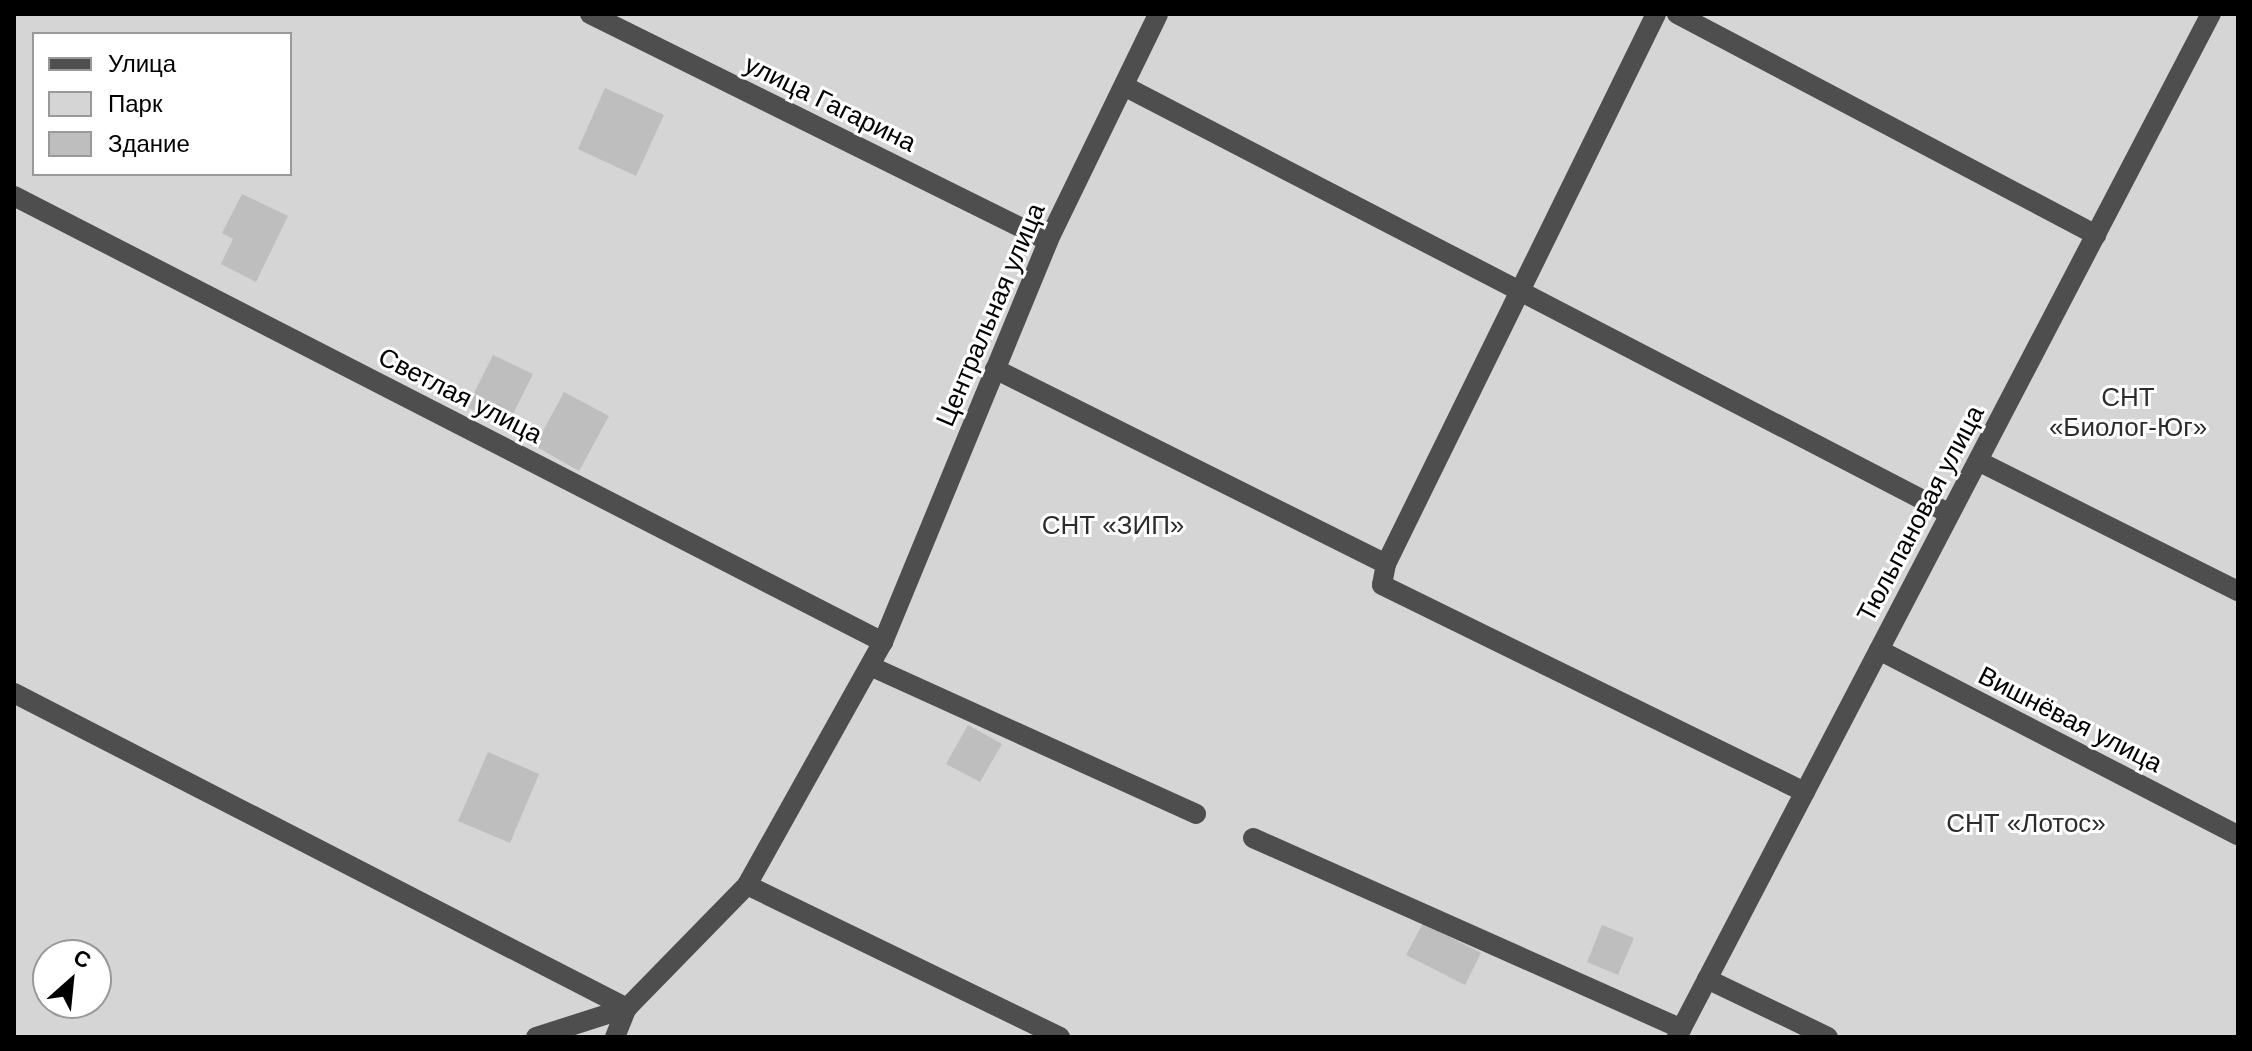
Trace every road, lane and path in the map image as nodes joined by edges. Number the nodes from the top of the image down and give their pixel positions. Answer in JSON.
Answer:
{"nodes":[{"id":1,"x":590,"y":14,"type":"edge"},
{"id":2,"x":1158,"y":14,"type":"edge"},
{"id":3,"x":1656,"y":14,"type":"edge"},
{"id":4,"x":1677,"y":14,"type":"edge"},
{"id":5,"x":2211,"y":14,"type":"edge"},
{"id":6,"x":1124,"y":86,"type":"junction"},
{"id":7,"x":14,"y":196,"type":"edge"},
{"id":8,"x":2096,"y":235,"type":"junction"},
{"id":9,"x":1048,"y":241,"type":"junction"},
{"id":10,"x":1520,"y":291,"type":"junction"},
{"id":11,"x":995,"y":369,"type":"junction"},
{"id":12,"x":1978,"y":461,"type":"junction"},
{"id":13,"x":1950,"y":514,"type":"junction"},
{"id":14,"x":1386,"y":564,"type":"junction"},
{"id":15,"x":2238,"y":591,"type":"edge"},
{"id":16,"x":883,"y":642,"type":"junction"},
{"id":17,"x":1879,"y":650,"type":"junction"},
{"id":18,"x":870,"y":666,"type":"junction"},
{"id":19,"x":14,"y":693,"type":"edge"},
{"id":20,"x":1805,"y":792,"type":"junction"},
{"id":21,"x":1196,"y":814,"type":"dead end"},
{"id":22,"x":2238,"y":835,"type":"edge"},
{"id":23,"x":1253,"y":838,"type":"dead end"},
{"id":24,"x":747,"y":885,"type":"junction"},
{"id":25,"x":1707,"y":979,"type":"junction"},
{"id":26,"x":627,"y":1008,"type":"junction"},
{"id":27,"x":1679,"y":1033,"type":"edge"},
{"id":28,"x":536,"y":1037,"type":"edge"},
{"id":29,"x":615,"y":1037,"type":"edge"},
{"id":30,"x":1060,"y":1037,"type":"edge"},
{"id":31,"x":1828,"y":1037,"type":"edge"}],
"edges":[{"from":1,"to":9,"type":"street","name":"улица Гагарина"},
{"from":2,"to":6,"type":"street","name":"Центральная улица"},
{"from":3,"to":10,"type":"street"},
{"from":4,"to":8,"type":"street"},
{"from":5,"to":8,"type":"street","name":"Тюльпановая улица"},
{"from":6,"to":9,"type":"street","name":"Центральная улица"},
{"from":6,"to":10,"type":"street"},
{"from":7,"to":16,"type":"street","name":"Светлая улица"},
{"from":8,"to":12,"type":"street","name":"Тюльпановая улица"},
{"from":9,"to":11,"type":"street","name":"Центральная улица"},
{"from":10,"to":13,"type":"street"},
{"from":10,"to":14,"type":"street"},
{"from":11,"to":14,"type":"street"},
{"from":11,"to":16,"type":"street","name":"Центральная улица"},
{"from":12,"to":13,"type":"street","name":"Тюльпановая улица"},
{"from":12,"to":15,"type":"street"},
{"from":13,"to":17,"type":"street","name":"Тюльпановая улица"},
{"from":14,"to":20,"type":"street"},
{"from":16,"to":18,"type":"street","name":"Центральная улица"},
{"from":17,"to":20,"type":"street","name":"Тюльпановая улица"},
{"from":17,"to":22,"type":"street","name":"Вишнёвая улица"},
{"from":18,"to":21,"type":"street"},
{"from":18,"to":24,"type":"street","name":"Центральная улица"},
{"from":19,"to":26,"type":"street"},
{"from":20,"to":25,"type":"street","name":"Тюльпановая улица"},
{"from":23,"to":27,"type":"street"},
{"from":24,"to":26,"type":"street","name":"Центральная улица"},
{"from":24,"to":30,"type":"street"},
{"from":25,"to":27,"type":"street","name":"Тюльпановая улица"},
{"from":25,"to":31,"type":"street"},
{"from":26,"to":28,"type":"street"},
{"from":26,"to":29,"type":"street"}]}
